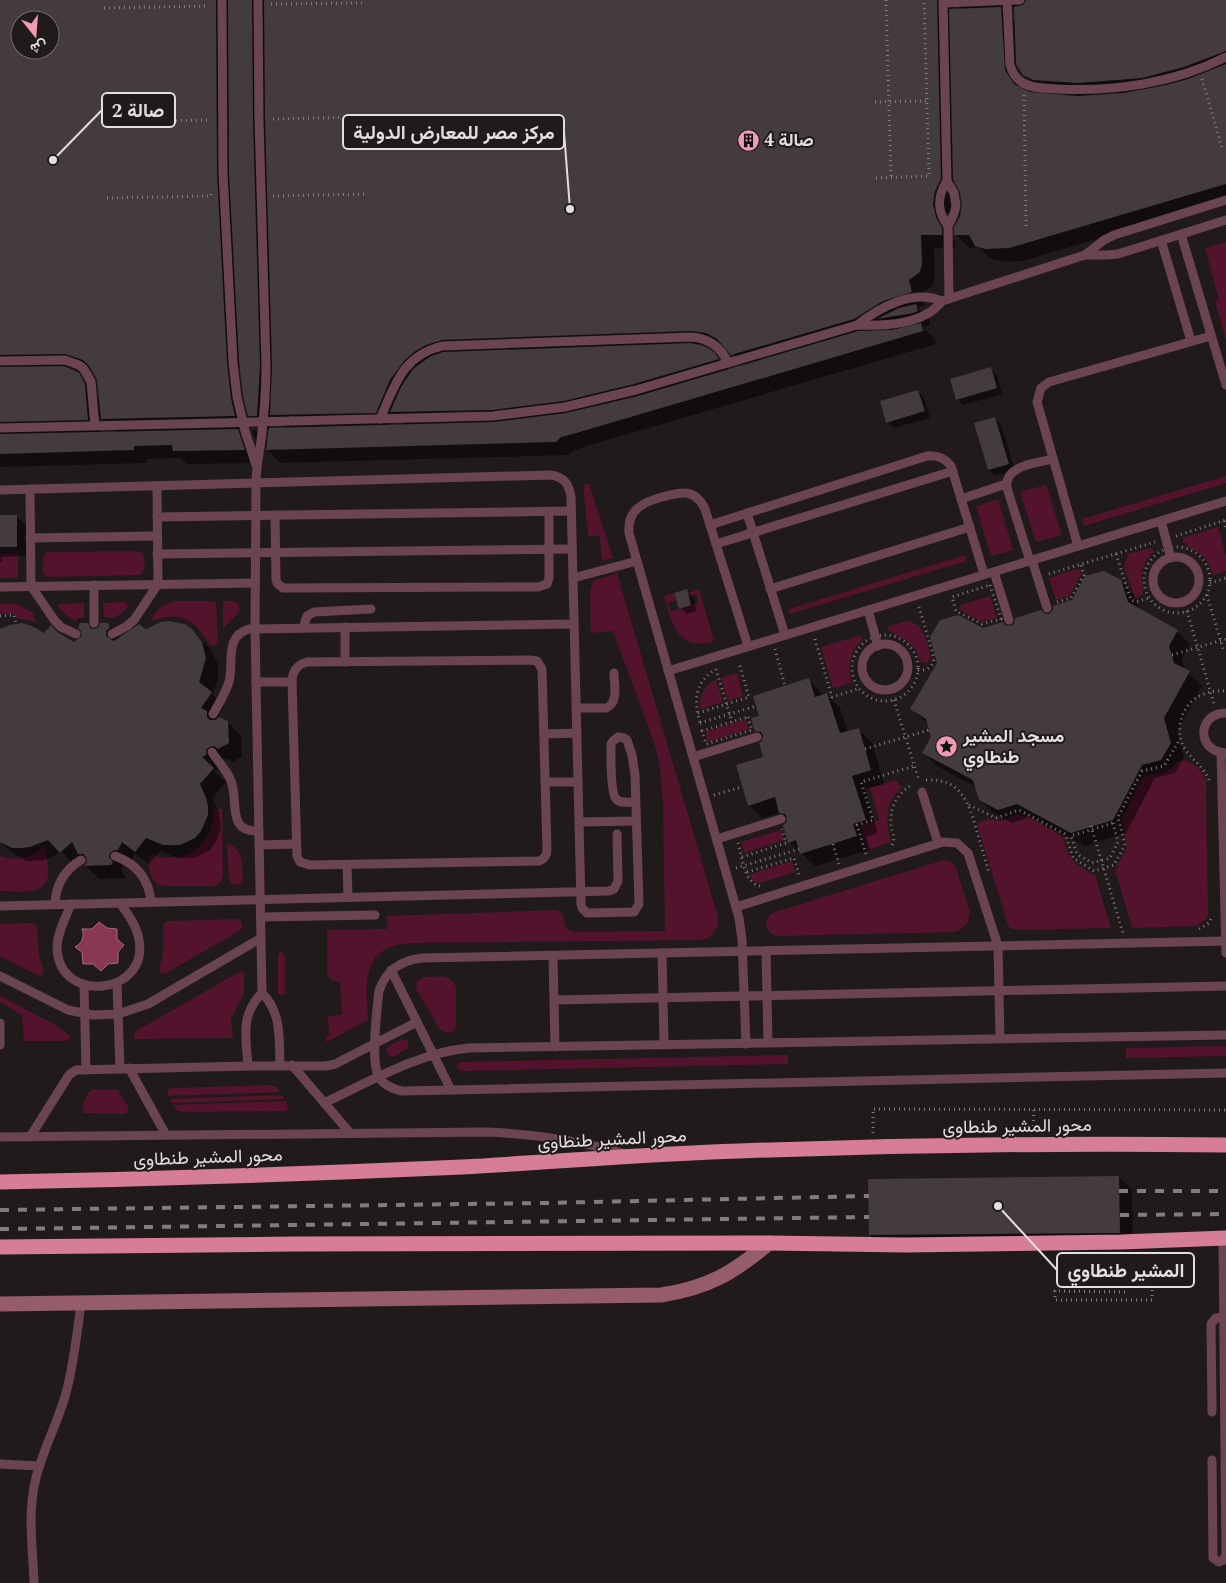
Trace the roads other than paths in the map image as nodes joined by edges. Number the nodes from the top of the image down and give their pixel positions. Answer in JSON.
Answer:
{"nodes":[{"id":1,"x":222,"y":0,"type":"edge"},
{"id":2,"x":258,"y":0,"type":"edge"},
{"id":3,"x":1020,"y":0,"type":"edge"},
{"id":4,"x":1007,"y":1,"type":"edge"},
{"id":5,"x":943,"y":2,"type":"edge"},
{"id":6,"x":1226,"y":57,"type":"edge"},
{"id":7,"x":947,"y":181,"type":"junction"},
{"id":8,"x":1226,"y":200,"type":"edge"},
{"id":9,"x":956,"y":206,"type":"junction"},
{"id":10,"x":939,"y":207,"type":"junction"},
{"id":11,"x":1226,"y":220,"type":"edge"},
{"id":12,"x":948,"y":226,"type":"junction"},
{"id":13,"x":1181,"y":234,"type":"junction"},
{"id":14,"x":1161,"y":240,"type":"junction"},
{"id":15,"x":1085,"y":255,"type":"junction"},
{"id":16,"x":946,"y":300,"type":"junction"},
{"id":17,"x":857,"y":325,"type":"junction"},
{"id":18,"x":1212,"y":336,"type":"junction"},
{"id":19,"x":1191,"y":342,"type":"junction"},
{"id":20,"x":0,"y":361,"type":"edge"},
{"id":21,"x":728,"y":363,"type":"junction"},
{"id":22,"x":1226,"y":385,"type":"edge"},
{"id":23,"x":380,"y":419,"type":"junction"},
{"id":24,"x":95,"y":426,"type":"junction"},
{"id":25,"x":0,"y":428,"type":"edge"},
{"id":26,"x":1053,"y":459,"type":"junction"},
{"id":27,"x":256,"y":465,"type":"junction"},
{"id":28,"x":953,"y":471,"type":"junction"},
{"id":29,"x":256,"y":483,"type":"junction"},
{"id":30,"x":1006,"y":484,"type":"junction"},
{"id":31,"x":157,"y":486,"type":"junction"},
{"id":32,"x":30,"y":489,"type":"junction"},
{"id":33,"x":0,"y":490,"type":"edge"},
{"id":34,"x":961,"y":498,"type":"junction"},
{"id":35,"x":1226,"y":501,"type":"edge"},
{"id":36,"x":571,"y":511,"type":"junction"},
{"id":37,"x":548,"y":512,"type":"junction"},
{"id":38,"x":747,"y":513,"type":"junction"},
{"id":39,"x":276,"y":515,"type":"junction"},
{"id":40,"x":256,"y":516,"type":"junction"},
{"id":41,"x":157,"y":517,"type":"junction"},
{"id":42,"x":1161,"y":521,"type":"junction"},
{"id":43,"x":710,"y":525,"type":"junction"},
{"id":44,"x":970,"y":527,"type":"junction"},
{"id":45,"x":753,"y":533,"type":"junction"},
{"id":46,"x":157,"y":536,"type":"junction"},
{"id":47,"x":30,"y":538,"type":"junction"},
{"id":48,"x":716,"y":544,"type":"junction"},
{"id":49,"x":1078,"y":546,"type":"junction"},
{"id":50,"x":549,"y":549,"type":"junction"},
{"id":51,"x":572,"y":549,"type":"junction"},
{"id":52,"x":256,"y":553,"type":"junction"},
{"id":53,"x":276,"y":553,"type":"junction"},
{"id":54,"x":157,"y":554,"type":"junction"},
{"id":55,"x":1171,"y":558,"type":"junction"},
{"id":56,"x":1031,"y":560,"type":"junction"},
{"id":57,"x":637,"y":561,"type":"junction"},
{"id":58,"x":994,"y":572,"type":"junction"},
{"id":59,"x":984,"y":574,"type":"junction"},
{"id":60,"x":573,"y":578,"type":"junction"},
{"id":61,"x":255,"y":583,"type":"junction"},
{"id":62,"x":158,"y":584,"type":"junction"},
{"id":63,"x":94,"y":585,"type":"junction"},
{"id":64,"x":31,"y":586,"type":"junction"},
{"id":65,"x":0,"y":587,"type":"edge"},
{"id":66,"x":770,"y":589,"type":"junction"},
{"id":67,"x":1050,"y":606,"type":"road end"},
{"id":68,"x":372,"y":609,"type":"dead end"},
{"id":69,"x":868,"y":610,"type":"junction"},
{"id":70,"x":1009,"y":620,"type":"dead end"},
{"id":71,"x":94,"y":623,"type":"dead end"},
{"id":72,"x":574,"y":624,"type":"junction"},
{"id":73,"x":345,"y":627,"type":"junction"},
{"id":74,"x":303,"y":628,"type":"junction"},
{"id":75,"x":255,"y":629,"type":"junction"},
{"id":76,"x":76,"y":634,"type":"dead end"},
{"id":77,"x":112,"y":634,"type":"dead end"},
{"id":78,"x":785,"y":635,"type":"junction"},
{"id":79,"x":748,"y":646,"type":"junction"},
{"id":80,"x":878,"y":646,"type":"junction"},
{"id":81,"x":345,"y":662,"type":"junction"},
{"id":82,"x":668,"y":671,"type":"junction"},
{"id":83,"x":614,"y":673,"type":"dead end"},
{"id":84,"x":256,"y":682,"type":"junction"},
{"id":85,"x":292,"y":682,"type":"junction"},
{"id":86,"x":576,"y":708,"type":"junction"},
{"id":87,"x":1221,"y":713,"type":"edge"},
{"id":88,"x":213,"y":714,"type":"dead end"},
{"id":89,"x":577,"y":733,"type":"junction"},
{"id":90,"x":544,"y":734,"type":"junction"},
{"id":91,"x":757,"y":737,"type":"dead end"},
{"id":92,"x":212,"y":752,"type":"dead end"},
{"id":93,"x":1223,"y":753,"type":"edge"},
{"id":94,"x":693,"y":757,"type":"junction"},
{"id":95,"x":545,"y":782,"type":"junction"},
{"id":96,"x":578,"y":782,"type":"junction"},
{"id":97,"x":922,"y":792,"type":"road end"},
{"id":98,"x":635,"y":802,"type":"junction"},
{"id":99,"x":781,"y":819,"type":"dead end"},
{"id":100,"x":636,"y":821,"type":"junction"},
{"id":101,"x":580,"y":822,"type":"junction"},
{"id":102,"x":259,"y":831,"type":"junction"},
{"id":103,"x":617,"y":834,"type":"dead end"},
{"id":104,"x":717,"y":839,"type":"junction"},
{"id":105,"x":938,"y":843,"type":"junction"},
{"id":106,"x":296,"y":844,"type":"junction"},
{"id":107,"x":259,"y":845,"type":"junction"},
{"id":108,"x":115,"y":856,"type":"dead end"},
{"id":109,"x":81,"y":860,"type":"dead end"},
{"id":110,"x":347,"y":865,"type":"junction"},
{"id":111,"x":581,"y":892,"type":"junction"},
{"id":112,"x":348,"y":897,"type":"junction"},
{"id":113,"x":260,"y":900,"type":"junction"},
{"id":114,"x":151,"y":902,"type":"junction"},
{"id":115,"x":120,"y":903,"type":"junction"},
{"id":116,"x":55,"y":904,"type":"junction"},
{"id":117,"x":71,"y":904,"type":"junction"},
{"id":118,"x":0,"y":906,"type":"edge"},
{"id":119,"x":736,"y":908,"type":"junction"},
{"id":120,"x":375,"y":914,"type":"dead end"},
{"id":121,"x":261,"y":917,"type":"junction"},
{"id":122,"x":261,"y":938,"type":"junction"},
{"id":123,"x":1226,"y":941,"type":"edge"},
{"id":124,"x":998,"y":946,"type":"junction"},
{"id":125,"x":742,"y":951,"type":"junction"},
{"id":126,"x":766,"y":951,"type":"junction"},
{"id":127,"x":662,"y":953,"type":"junction"},
{"id":128,"x":1226,"y":953,"type":"edge"},
{"id":129,"x":553,"y":956,"type":"junction"},
{"id":130,"x":391,"y":970,"type":"junction"},
{"id":131,"x":0,"y":976,"type":"edge"},
{"id":132,"x":117,"y":983,"type":"junction"},
{"id":133,"x":84,"y":984,"type":"junction"},
{"id":134,"x":1226,"y":986,"type":"edge"},
{"id":135,"x":999,"y":991,"type":"junction"},
{"id":136,"x":262,"y":993,"type":"junction"},
{"id":137,"x":744,"y":996,"type":"junction"},
{"id":138,"x":767,"y":996,"type":"junction"},
{"id":139,"x":663,"y":998,"type":"junction"},
{"id":140,"x":554,"y":1000,"type":"junction"},
{"id":141,"x":85,"y":1014,"type":"junction"},
{"id":142,"x":118,"y":1014,"type":"junction"},
{"id":143,"x":417,"y":1022,"type":"junction"},
{"id":144,"x":0,"y":1023,"type":"edge"},
{"id":145,"x":1226,"y":1035,"type":"edge"},
{"id":146,"x":1000,"y":1039,"type":"junction"},
{"id":147,"x":375,"y":1043,"type":"junction"},
{"id":148,"x":768,"y":1043,"type":"junction"},
{"id":149,"x":0,"y":1044,"type":"edge"},
{"id":150,"x":746,"y":1044,"type":"junction"},
{"id":151,"x":664,"y":1045,"type":"junction"},
{"id":152,"x":555,"y":1047,"type":"junction"},
{"id":153,"x":433,"y":1054,"type":"junction"},
{"id":154,"x":280,"y":1065,"type":"junction"},
{"id":155,"x":292,"y":1065,"type":"junction"},
{"id":156,"x":248,"y":1066,"type":"junction"},
{"id":157,"x":125,"y":1068,"type":"junction"},
{"id":158,"x":86,"y":1070,"type":"junction"},
{"id":159,"x":1226,"y":1073,"type":"edge"},
{"id":160,"x":379,"y":1077,"type":"junction"},
{"id":161,"x":451,"y":1090,"type":"junction"},
{"id":162,"x":324,"y":1103,"type":"junction"},
{"id":163,"x":350,"y":1133,"type":"junction"},
{"id":164,"x":166,"y":1135,"type":"junction"},
{"id":165,"x":0,"y":1137,"type":"edge"},
{"id":166,"x":30,"y":1137,"type":"junction"},
{"id":167,"x":1226,"y":1145,"type":"edge"},
{"id":168,"x":632,"y":1156,"type":"junction"},
{"id":169,"x":0,"y":1182,"type":"edge"},
{"id":170,"x":1224,"y":1238,"type":"edge"},
{"id":171,"x":769,"y":1243,"type":"junction"},
{"id":172,"x":0,"y":1247,"type":"edge"},
{"id":173,"x":80,"y":1303,"type":"junction"},
{"id":174,"x":0,"y":1304,"type":"edge"},
{"id":175,"x":1224,"y":1317,"type":"junction"},
{"id":176,"x":1212,"y":1412,"type":"dead end"},
{"id":177,"x":1212,"y":1460,"type":"dead end"},
{"id":178,"x":0,"y":1464,"type":"edge"},
{"id":179,"x":39,"y":1466,"type":"junction"},
{"id":180,"x":34,"y":1583,"type":"edge"}],
"edges":[{"from":1,"to":27,"type":"lane"},
{"from":2,"to":27,"type":"lane"},
{"from":3,"to":4,"type":"lane"},
{"from":4,"to":5,"type":"lane"},
{"from":4,"to":6,"type":"lane"},
{"from":5,"to":7,"type":"lane"},
{"from":7,"to":9,"type":"lane"},
{"from":7,"to":10,"type":"lane"},
{"from":8,"to":15,"type":"lane"},
{"from":9,"to":10,"type":"lane"},
{"from":9,"to":12,"type":"lane"},
{"from":10,"to":12,"type":"lane"},
{"from":11,"to":13,"type":"lane"},
{"from":12,"to":16,"type":"lane"},
{"from":13,"to":14,"type":"lane"},
{"from":13,"to":18,"type":"lane"},
{"from":14,"to":15,"type":"lane"},
{"from":14,"to":19,"type":"lane"},
{"from":15,"to":16,"type":"lane"},
{"from":16,"to":17,"type":"lane"},
{"from":16,"to":17,"type":"lane"},
{"from":17,"to":21,"type":"lane"},
{"from":18,"to":19,"type":"lane"},
{"from":18,"to":22,"type":"lane"},
{"from":19,"to":26,"type":"lane"},
{"from":20,"to":24,"type":"lane"},
{"from":21,"to":23,"type":"lane"},
{"from":21,"to":23,"type":"lane"},
{"from":23,"to":24,"type":"lane","bridge":true},
{"from":24,"to":25,"type":"lane"},
{"from":26,"to":30,"type":"lane"},
{"from":26,"to":49,"type":"lane"},
{"from":27,"to":29,"type":"lane"},
{"from":28,"to":34,"type":"lane"},
{"from":28,"to":38,"type":"lane"},
{"from":28,"to":45,"type":"lane"},
{"from":29,"to":31,"type":"lane"},
{"from":29,"to":36,"type":"lane"},
{"from":29,"to":40,"type":"lane"},
{"from":30,"to":34,"type":"lane"},
{"from":30,"to":56,"type":"lane"},
{"from":31,"to":32,"type":"lane"},
{"from":31,"to":41,"type":"lane"},
{"from":32,"to":33,"type":"lane"},
{"from":32,"to":47,"type":"lane"},
{"from":34,"to":44,"type":"lane"},
{"from":35,"to":42,"type":"lane"},
{"from":36,"to":37,"type":"lane"},
{"from":36,"to":51,"type":"lane"},
{"from":37,"to":39,"type":"lane"},
{"from":37,"to":50,"type":"lane"},
{"from":38,"to":43,"type":"lane"},
{"from":38,"to":45,"type":"lane"},
{"from":39,"to":40,"type":"lane"},
{"from":39,"to":53,"type":"lane"},
{"from":40,"to":41,"type":"lane"},
{"from":40,"to":52,"type":"lane"},
{"from":41,"to":46,"type":"lane"},
{"from":42,"to":49,"type":"lane"},
{"from":42,"to":55,"type":"lane"},
{"from":43,"to":48,"type":"lane"},
{"from":43,"to":57,"type":"lane"},
{"from":44,"to":59,"type":"lane"},
{"from":44,"to":66,"type":"lane"},
{"from":45,"to":48,"type":"lane"},
{"from":45,"to":66,"type":"lane"},
{"from":46,"to":47,"type":"lane"},
{"from":46,"to":54,"type":"lane"},
{"from":47,"to":64,"type":"lane"},
{"from":48,"to":79,"type":"lane"},
{"from":49,"to":56,"type":"lane"},
{"from":50,"to":51,"type":"lane"},
{"from":50,"to":53,"type":"lane"},
{"from":50,"to":53,"type":"lane"},
{"from":51,"to":60,"type":"lane"},
{"from":52,"to":53,"type":"lane"},
{"from":52,"to":54,"type":"lane"},
{"from":52,"to":61,"type":"lane"},
{"from":54,"to":62,"type":"lane"},
{"from":55,"to":55,"type":"lane"},
{"from":56,"to":58,"type":"lane"},
{"from":56,"to":67,"type":"lane"},
{"from":57,"to":60,"type":"lane"},
{"from":57,"to":82,"type":"lane"},
{"from":58,"to":59,"type":"lane"},
{"from":58,"to":70,"type":"lane"},
{"from":59,"to":69,"type":"lane"},
{"from":60,"to":72,"type":"lane"},
{"from":61,"to":62,"type":"lane"},
{"from":61,"to":75,"type":"lane"},
{"from":62,"to":63,"type":"lane"},
{"from":62,"to":77,"type":"lane"},
{"from":63,"to":64,"type":"lane"},
{"from":63,"to":71,"type":"lane"},
{"from":64,"to":65,"type":"lane"},
{"from":64,"to":76,"type":"lane"},
{"from":66,"to":78,"type":"lane"},
{"from":68,"to":74,"type":"lane"},
{"from":69,"to":78,"type":"lane"},
{"from":69,"to":80,"type":"lane"},
{"from":72,"to":73,"type":"lane"},
{"from":72,"to":86,"type":"lane"},
{"from":73,"to":74,"type":"lane"},
{"from":73,"to":81,"type":"lane"},
{"from":74,"to":75,"type":"lane"},
{"from":75,"to":84,"type":"lane"},
{"from":75,"to":88,"type":"lane"},
{"from":78,"to":79,"type":"lane"},
{"from":79,"to":82,"type":"lane"},
{"from":80,"to":80,"type":"lane"},
{"from":81,"to":85,"type":"lane"},
{"from":81,"to":90,"type":"lane"},
{"from":82,"to":94,"type":"lane"},
{"from":83,"to":86,"type":"lane"},
{"from":84,"to":85,"type":"lane"},
{"from":84,"to":102,"type":"lane"},
{"from":85,"to":106,"type":"lane"},
{"from":86,"to":89,"type":"lane"},
{"from":87,"to":93,"type":"lane"},
{"from":89,"to":90,"type":"lane"},
{"from":89,"to":96,"type":"lane"},
{"from":90,"to":95,"type":"lane"},
{"from":91,"to":94,"type":"lane"},
{"from":92,"to":102,"type":"lane"},
{"from":93,"to":123,"type":"lane"},
{"from":94,"to":104,"type":"lane"},
{"from":95,"to":96,"type":"lane"},
{"from":95,"to":110,"type":"lane"},
{"from":96,"to":101,"type":"lane"},
{"from":97,"to":105,"type":"lane"},
{"from":98,"to":98,"type":"lane"},
{"from":98,"to":100,"type":"lane"},
{"from":99,"to":104,"type":"lane"},
{"from":100,"to":101,"type":"lane"},
{"from":100,"to":111,"type":"lane"},
{"from":101,"to":111,"type":"lane"},
{"from":102,"to":107,"type":"lane"},
{"from":103,"to":111,"type":"lane"},
{"from":104,"to":119,"type":"lane"},
{"from":105,"to":119,"type":"lane"},
{"from":105,"to":124,"type":"lane"},
{"from":106,"to":107,"type":"lane"},
{"from":106,"to":110,"type":"lane"},
{"from":107,"to":113,"type":"lane"},
{"from":108,"to":114,"type":"lane"},
{"from":109,"to":116,"type":"lane"},
{"from":110,"to":112,"type":"lane"},
{"from":111,"to":112,"type":"lane"},
{"from":112,"to":113,"type":"lane"},
{"from":113,"to":114,"type":"lane"},
{"from":113,"to":121,"type":"lane"},
{"from":114,"to":115,"type":"lane"},
{"from":115,"to":117,"type":"lane"},
{"from":115,"to":132,"type":"lane"},
{"from":116,"to":117,"type":"lane"},
{"from":116,"to":118,"type":"lane"},
{"from":117,"to":133,"type":"lane"},
{"from":119,"to":125,"type":"lane"},
{"from":120,"to":121,"type":"lane"},
{"from":121,"to":122,"type":"lane"},
{"from":122,"to":136,"type":"lane"},
{"from":122,"to":142,"type":"lane"},
{"from":123,"to":124,"type":"lane"},
{"from":123,"to":128,"type":"lane"},
{"from":124,"to":126,"type":"lane"},
{"from":124,"to":135,"type":"lane"},
{"from":125,"to":126,"type":"lane"},
{"from":125,"to":127,"type":"lane"},
{"from":125,"to":137,"type":"lane"},
{"from":126,"to":138,"type":"lane"},
{"from":127,"to":129,"type":"lane"},
{"from":127,"to":139,"type":"lane"},
{"from":129,"to":130,"type":"lane"},
{"from":129,"to":140,"type":"lane"},
{"from":130,"to":143,"type":"lane"},
{"from":130,"to":147,"type":"lane"},
{"from":131,"to":141,"type":"lane"},
{"from":132,"to":133,"type":"lane"},
{"from":132,"to":142,"type":"lane"},
{"from":133,"to":141,"type":"lane"},
{"from":134,"to":135,"type":"lane"},
{"from":135,"to":138,"type":"lane"},
{"from":135,"to":146,"type":"lane"},
{"from":136,"to":154,"type":"lane"},
{"from":136,"to":156,"type":"lane"},
{"from":137,"to":138,"type":"lane"},
{"from":137,"to":139,"type":"lane"},
{"from":137,"to":150,"type":"lane"},
{"from":138,"to":148,"type":"lane"},
{"from":139,"to":140,"type":"lane"},
{"from":139,"to":151,"type":"lane"},
{"from":140,"to":152,"type":"lane"},
{"from":141,"to":142,"type":"lane"},
{"from":141,"to":158,"type":"lane"},
{"from":142,"to":157,"type":"lane"},
{"from":143,"to":147,"type":"lane"},
{"from":143,"to":153,"type":"lane"},
{"from":144,"to":149,"type":"lane"},
{"from":145,"to":146,"type":"lane"},
{"from":146,"to":148,"type":"lane"},
{"from":147,"to":155,"type":"lane"},
{"from":147,"to":160,"type":"lane"},
{"from":148,"to":150,"type":"lane"},
{"from":150,"to":151,"type":"lane"},
{"from":151,"to":152,"type":"lane"},
{"from":152,"to":153,"type":"lane"},
{"from":153,"to":160,"type":"lane"},
{"from":153,"to":161,"type":"lane"},
{"from":154,"to":155,"type":"lane"},
{"from":154,"to":156,"type":"lane"},
{"from":155,"to":162,"type":"lane"},
{"from":156,"to":157,"type":"lane"},
{"from":157,"to":158,"type":"lane"},
{"from":157,"to":164,"type":"lane"},
{"from":158,"to":166,"type":"lane"},
{"from":159,"to":161,"type":"lane"},
{"from":160,"to":161,"type":"lane"},
{"from":160,"to":162,"type":"lane"},
{"from":162,"to":163,"type":"lane"},
{"from":163,"to":164,"type":"lane"},
{"from":163,"to":168,"type":"lane"},
{"from":164,"to":166,"type":"lane"},
{"from":165,"to":166,"type":"lane"},
{"from":167,"to":168,"type":"highway","name":"محور المشير طنطاوى"},
{"from":168,"to":169,"type":"highway","name":"محور المشير طنطاوى"},
{"from":170,"to":171,"type":"highway"},
{"from":170,"to":175,"type":"lane"},
{"from":171,"to":172,"type":"highway"},
{"from":171,"to":173,"type":"street"},
{"from":173,"to":174,"type":"street"},
{"from":173,"to":179,"type":"lane"},
{"from":175,"to":176,"type":"lane"},
{"from":175,"to":177,"type":"lane"},
{"from":178,"to":179,"type":"lane"},
{"from":179,"to":180,"type":"lane"}]}
